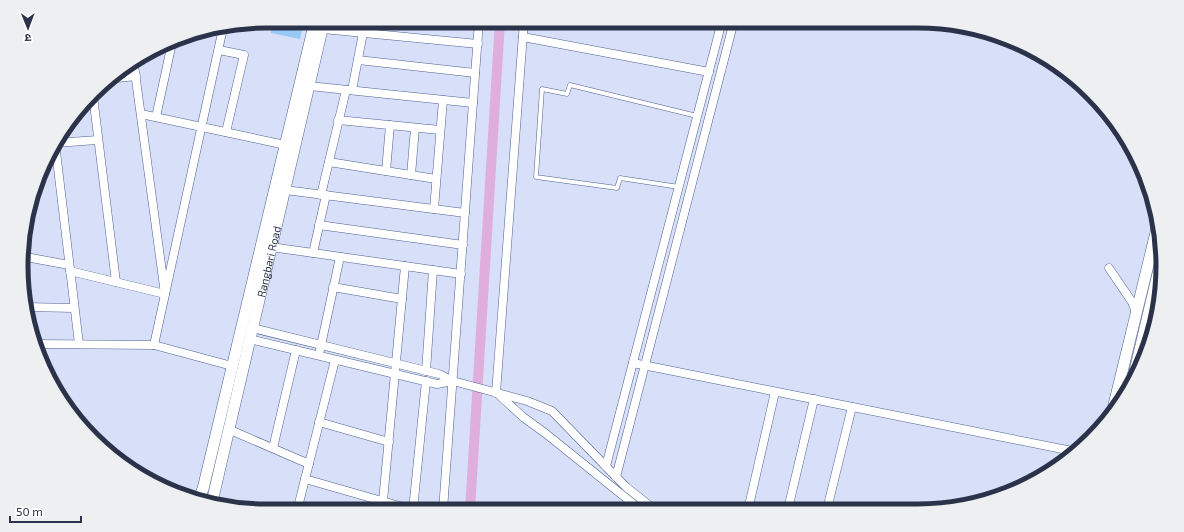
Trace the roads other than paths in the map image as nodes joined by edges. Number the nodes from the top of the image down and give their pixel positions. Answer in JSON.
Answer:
{"nodes":[{"id":1,"x":319,"y":28,"type":"edge"},
{"id":2,"x":319,"y":28,"type":"edge"},
{"id":3,"x":340,"y":28,"type":"edge"},
{"id":4,"x":479,"y":28,"type":"edge"},
{"id":5,"x":524,"y":28,"type":"edge"},
{"id":6,"x":720,"y":28,"type":"edge"},
{"id":7,"x":732,"y":28,"type":"edge"},
{"id":8,"x":223,"y":32,"type":"edge"},
{"id":9,"x":364,"y":33,"type":"junction"},
{"id":10,"x":523,"y":37,"type":"junction"},
{"id":11,"x":478,"y":44,"type":"junction"},
{"id":12,"x":171,"y":48,"type":"edge"},
{"id":13,"x":219,"y":50,"type":"junction"},
{"id":14,"x":358,"y":60,"type":"junction"},
{"id":15,"x":134,"y":68,"type":"edge"},
{"id":16,"x":709,"y":72,"type":"junction"},
{"id":17,"x":475,"y":73,"type":"junction"},
{"id":18,"x":136,"y":76,"type":"junction"},
{"id":19,"x":120,"y":78,"type":"edge"},
{"id":20,"x":309,"y":86,"type":"junction"},
{"id":21,"x":349,"y":90,"type":"junction"},
{"id":22,"x":443,"y":100,"type":"junction"},
{"id":23,"x":94,"y":102,"type":"edge"},
{"id":24,"x":473,"y":103,"type":"junction"},
{"id":25,"x":141,"y":114,"type":"junction"},
{"id":26,"x":698,"y":116,"type":"junction"},
{"id":27,"x":156,"y":117,"type":"junction"},
{"id":28,"x":338,"y":120,"type":"junction"},
{"id":29,"x":390,"y":125,"type":"junction"},
{"id":30,"x":202,"y":127,"type":"junction"},
{"id":31,"x":415,"y":128,"type":"junction"},
{"id":32,"x":440,"y":130,"type":"junction"},
{"id":33,"x":226,"y":132,"type":"junction"},
{"id":34,"x":98,"y":140,"type":"junction"},
{"id":35,"x":63,"y":142,"type":"edge"},
{"id":36,"x":290,"y":146,"type":"junction"},
{"id":37,"x":56,"y":154,"type":"edge"},
{"id":38,"x":329,"y":162,"type":"junction"},
{"id":39,"x":684,"y":169,"type":"junction"},
{"id":40,"x":386,"y":171,"type":"junction"},
{"id":41,"x":695,"y":172,"type":"junction"},
{"id":42,"x":411,"y":175,"type":"junction"},
{"id":43,"x":436,"y":179,"type":"junction"},
{"id":44,"x":679,"y":188,"type":"junction"},
{"id":45,"x":285,"y":190,"type":"junction"},
{"id":46,"x":324,"y":195,"type":"junction"},
{"id":47,"x":434,"y":209,"type":"junction"},
{"id":48,"x":465,"y":213,"type":"junction"},
{"id":49,"x":319,"y":225,"type":"junction"},
{"id":50,"x":1154,"y":239,"type":"edge"},
{"id":51,"x":463,"y":246,"type":"junction"},
{"id":52,"x":271,"y":247,"type":"junction"},
{"id":53,"x":313,"y":253,"type":"junction"},
{"id":54,"x":340,"y":257,"type":"junction"},
{"id":55,"x":29,"y":258,"type":"edge"},
{"id":56,"x":405,"y":266,"type":"junction"},
{"id":57,"x":70,"y":268,"type":"junction"},
{"id":58,"x":1109,"y":268,"type":"dead end"},
{"id":59,"x":433,"y":270,"type":"junction"},
{"id":60,"x":460,"y":274,"type":"junction"},
{"id":61,"x":116,"y":282,"type":"junction"},
{"id":62,"x":333,"y":288,"type":"junction"},
{"id":63,"x":1154,"y":292,"type":"edge"},
{"id":64,"x":165,"y":294,"type":"junction"},
{"id":65,"x":402,"y":299,"type":"junction"},
{"id":66,"x":32,"y":307,"type":"edge"},
{"id":67,"x":74,"y":308,"type":"junction"},
{"id":68,"x":1136,"y":313,"type":"junction"},
{"id":69,"x":250,"y":334,"type":"junction"},
{"id":70,"x":1145,"y":337,"type":"edge"},
{"id":71,"x":41,"y":344,"type":"edge"},
{"id":72,"x":79,"y":344,"type":"junction"},
{"id":73,"x":154,"y":345,"type":"junction"},
{"id":74,"x":321,"y":345,"type":"junction"},
{"id":75,"x":296,"y":350,"type":"junction"},
{"id":76,"x":318,"y":356,"type":"junction"},
{"id":77,"x":336,"y":360,"type":"junction"},
{"id":78,"x":633,"y":363,"type":"junction"},
{"id":79,"x":396,"y":364,"type":"junction"},
{"id":80,"x":232,"y":366,"type":"junction"},
{"id":81,"x":645,"y":366,"type":"junction"},
{"id":82,"x":426,"y":371,"type":"junction"},
{"id":83,"x":395,"y":374,"type":"junction"},
{"id":84,"x":426,"y":381,"type":"junction"},
{"id":85,"x":452,"y":381,"type":"junction"},
{"id":86,"x":492,"y":392,"type":"junction"},
{"id":87,"x":775,"y":392,"type":"junction"},
{"id":88,"x":814,"y":399,"type":"junction"},
{"id":89,"x":1115,"y":399,"type":"edge"},
{"id":90,"x":852,"y":407,"type":"junction"},
{"id":91,"x":320,"y":422,"type":"junction"},
{"id":92,"x":228,"y":429,"type":"junction"},
{"id":93,"x":389,"y":442,"type":"junction"},
{"id":94,"x":273,"y":448,"type":"junction"},
{"id":95,"x":1069,"y":450,"type":"edge"},
{"id":96,"x":309,"y":464,"type":"junction"},
{"id":97,"x":606,"y":466,"type":"junction"},
{"id":98,"x":616,"y":477,"type":"junction"},
{"id":99,"x":305,"y":479,"type":"junction"},
{"id":100,"x":200,"y":495,"type":"edge"},
{"id":101,"x":213,"y":498,"type":"edge"},
{"id":102,"x":383,"y":501,"type":"junction"},
{"id":103,"x":300,"y":504,"type":"edge"},
{"id":104,"x":394,"y":504,"type":"edge"},
{"id":105,"x":416,"y":504,"type":"edge"},
{"id":106,"x":442,"y":504,"type":"edge"},
{"id":107,"x":634,"y":504,"type":"edge"},
{"id":108,"x":647,"y":504,"type":"edge"},
{"id":109,"x":749,"y":504,"type":"edge"},
{"id":110,"x":789,"y":504,"type":"edge"},
{"id":111,"x":828,"y":504,"type":"edge"}],
"edges":[{"from":1,"to":20,"type":"street","name":"Rangbari Road"},
{"from":2,"to":36,"type":"street","name":"Rangbari Road"},
{"from":3,"to":9,"type":"street"},
{"from":4,"to":11,"type":"street"},
{"from":5,"to":10,"type":"street"},
{"from":6,"to":16,"type":"street"},
{"from":7,"to":41,"type":"street"},
{"from":8,"to":13,"type":"street"},
{"from":9,"to":11,"type":"street"},
{"from":9,"to":14,"type":"street"},
{"from":10,"to":16,"type":"street"},
{"from":10,"to":86,"type":"street"},
{"from":11,"to":17,"type":"street"},
{"from":12,"to":27,"type":"street"},
{"from":13,"to":30,"type":"street"},
{"from":13,"to":33,"type":"street"},
{"from":14,"to":17,"type":"street"},
{"from":14,"to":21,"type":"street"},
{"from":15,"to":18,"type":"street"},
{"from":16,"to":26,"type":"street"},
{"from":17,"to":24,"type":"street"},
{"from":18,"to":19,"type":"street"},
{"from":18,"to":25,"type":"street"},
{"from":20,"to":21,"type":"street"},
{"from":20,"to":36,"type":"street","name":"Rangbari Road"},
{"from":21,"to":22,"type":"street"},
{"from":21,"to":28,"type":"street"},
{"from":22,"to":24,"type":"street"},
{"from":22,"to":32,"type":"street"},
{"from":23,"to":34,"type":"street"},
{"from":24,"to":48,"type":"street"},
{"from":25,"to":27,"type":"street"},
{"from":25,"to":64,"type":"street"},
{"from":26,"to":39,"type":"street"},
{"from":26,"to":44,"type":"lane"},
{"from":27,"to":30,"type":"street"},
{"from":28,"to":29,"type":"street"},
{"from":28,"to":38,"type":"street"},
{"from":29,"to":31,"type":"street"},
{"from":29,"to":40,"type":"street"},
{"from":30,"to":33,"type":"street"},
{"from":30,"to":64,"type":"street"},
{"from":31,"to":32,"type":"street"},
{"from":31,"to":42,"type":"street"},
{"from":32,"to":43,"type":"street"},
{"from":33,"to":36,"type":"street"},
{"from":34,"to":35,"type":"street"},
{"from":34,"to":61,"type":"street"},
{"from":36,"to":45,"type":"street","name":"Rangbari Road"},
{"from":36,"to":80,"type":"street","name":"Rangbari Road"},
{"from":37,"to":57,"type":"street"},
{"from":38,"to":40,"type":"street"},
{"from":38,"to":46,"type":"street"},
{"from":39,"to":41,"type":"street"},
{"from":39,"to":44,"type":"street"},
{"from":40,"to":42,"type":"street"},
{"from":41,"to":81,"type":"street"},
{"from":42,"to":43,"type":"street"},
{"from":43,"to":47,"type":"street"},
{"from":44,"to":78,"type":"street"},
{"from":45,"to":46,"type":"street"},
{"from":45,"to":52,"type":"street","name":"Rangbari Road"},
{"from":46,"to":47,"type":"street"},
{"from":46,"to":49,"type":"street"},
{"from":47,"to":48,"type":"street"},
{"from":48,"to":51,"type":"street"},
{"from":49,"to":51,"type":"street"},
{"from":49,"to":53,"type":"street"},
{"from":50,"to":68,"type":"street"},
{"from":51,"to":60,"type":"street"},
{"from":52,"to":53,"type":"street"},
{"from":52,"to":69,"type":"street","name":"Rangbari Road"},
{"from":53,"to":54,"type":"street"},
{"from":54,"to":56,"type":"street"},
{"from":54,"to":62,"type":"street"},
{"from":55,"to":57,"type":"street"},
{"from":56,"to":59,"type":"street"},
{"from":56,"to":65,"type":"street"},
{"from":57,"to":61,"type":"street"},
{"from":57,"to":67,"type":"street"},
{"from":58,"to":68,"type":"street"},
{"from":59,"to":60,"type":"street"},
{"from":59,"to":82,"type":"street"},
{"from":60,"to":85,"type":"street"},
{"from":61,"to":64,"type":"street"},
{"from":62,"to":65,"type":"street"},
{"from":62,"to":74,"type":"street"},
{"from":63,"to":70,"type":"street"},
{"from":64,"to":73,"type":"street"},
{"from":65,"to":79,"type":"street"},
{"from":66,"to":67,"type":"street"},
{"from":67,"to":72,"type":"street"},
{"from":68,"to":89,"type":"street"},
{"from":69,"to":74,"type":"street"},
{"from":69,"to":75,"type":"street"},
{"from":69,"to":92,"type":"street","name":"Rangbari Road"},
{"from":71,"to":72,"type":"street"},
{"from":72,"to":73,"type":"street"},
{"from":73,"to":80,"type":"street"},
{"from":74,"to":76,"type":"street"},
{"from":74,"to":79,"type":"street"},
{"from":75,"to":76,"type":"street"},
{"from":75,"to":94,"type":"street"},
{"from":76,"to":77,"type":"street"},
{"from":77,"to":83,"type":"street"},
{"from":77,"to":91,"type":"street"},
{"from":78,"to":81,"type":"street"},
{"from":78,"to":97,"type":"street"},
{"from":79,"to":82,"type":"street"},
{"from":79,"to":83,"type":"street"},
{"from":80,"to":100,"type":"street","name":"Rangbari Road"},
{"from":81,"to":87,"type":"street"},
{"from":81,"to":98,"type":"street"},
{"from":82,"to":85,"type":"street"},
{"from":83,"to":84,"type":"street"},
{"from":83,"to":93,"type":"street"},
{"from":84,"to":85,"type":"street"},
{"from":84,"to":105,"type":"street"},
{"from":85,"to":86,"type":"street"},
{"from":85,"to":106,"type":"street"},
{"from":86,"to":97,"type":"street"},
{"from":86,"to":107,"type":"street"},
{"from":87,"to":88,"type":"street"},
{"from":87,"to":109,"type":"street"},
{"from":88,"to":90,"type":"street"},
{"from":88,"to":110,"type":"street"},
{"from":90,"to":95,"type":"street"},
{"from":90,"to":111,"type":"street"},
{"from":91,"to":93,"type":"street"},
{"from":91,"to":96,"type":"street"},
{"from":92,"to":94,"type":"street"},
{"from":92,"to":101,"type":"street","name":"Rangbari Road"},
{"from":93,"to":102,"type":"street"},
{"from":94,"to":96,"type":"street"},
{"from":96,"to":99,"type":"street"},
{"from":97,"to":98,"type":"street"},
{"from":98,"to":108,"type":"street"},
{"from":99,"to":102,"type":"street"},
{"from":99,"to":103,"type":"street"},
{"from":102,"to":104,"type":"street"}]}
